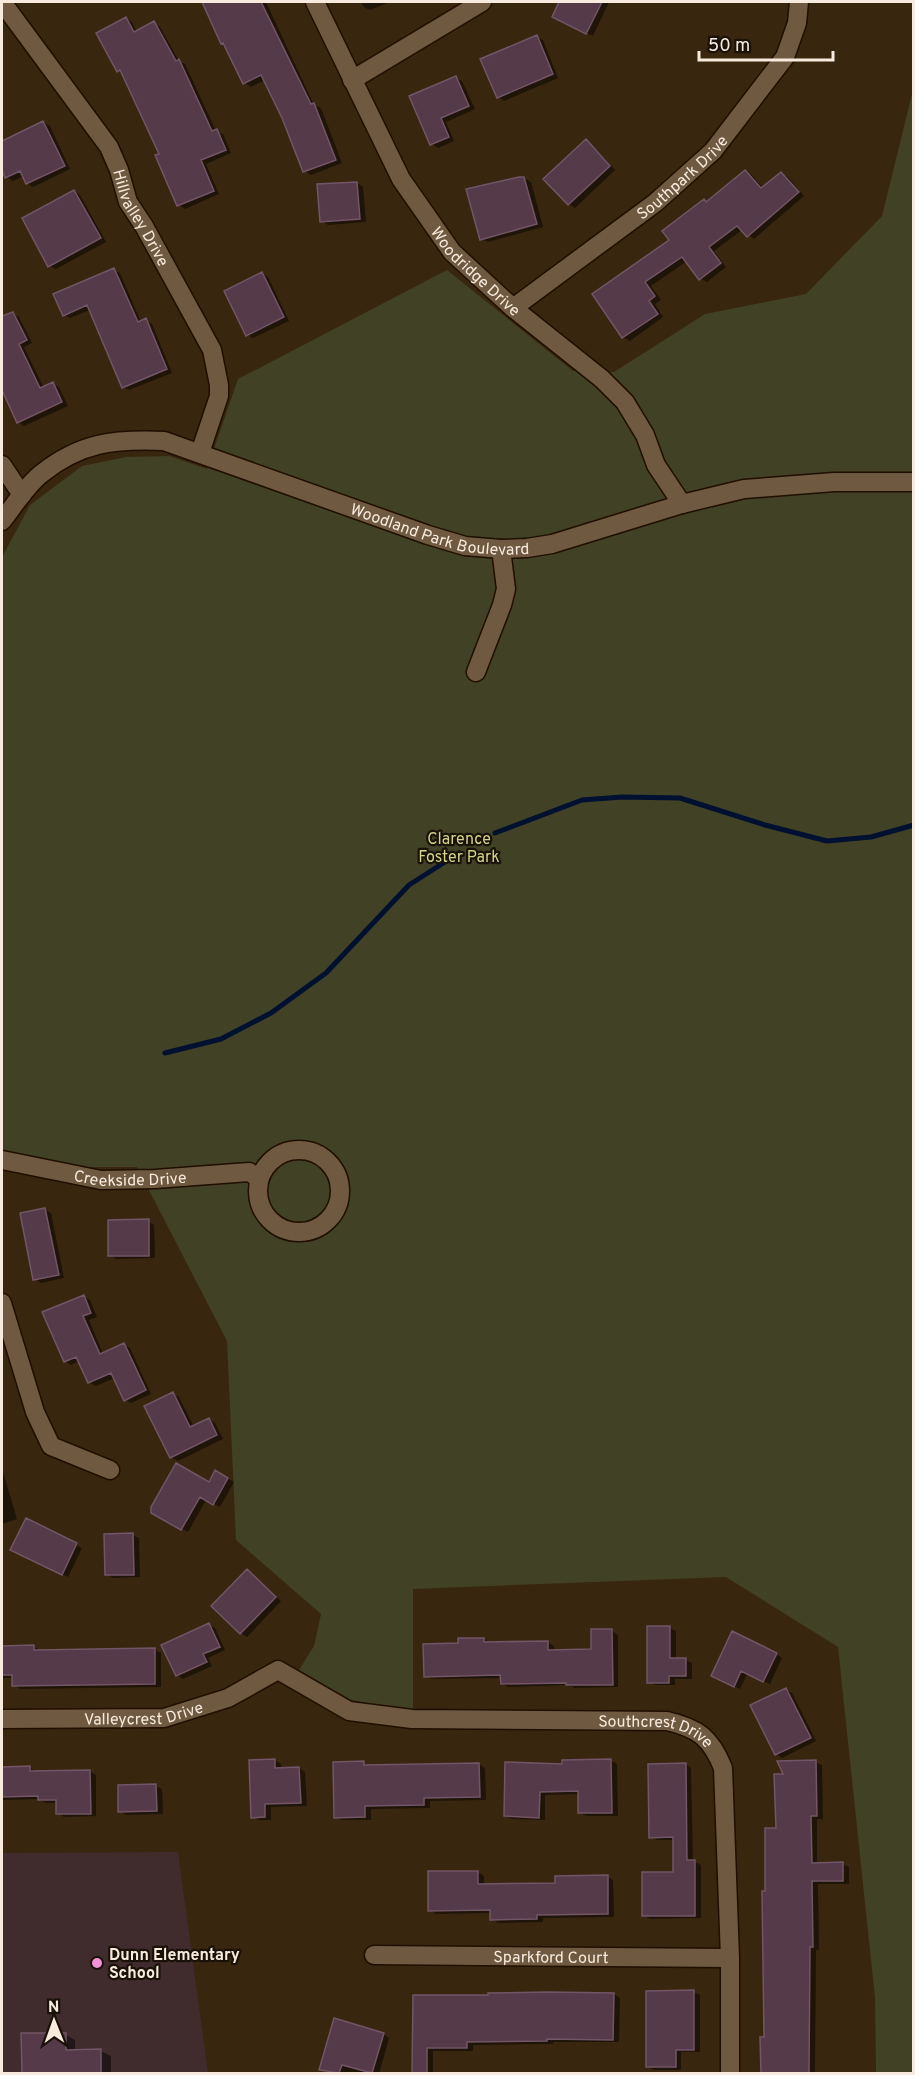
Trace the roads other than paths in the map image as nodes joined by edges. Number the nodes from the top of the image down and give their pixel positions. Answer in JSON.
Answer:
{"nodes":[{"id":1,"x":2,"y":2,"type":"edge"},
{"id":2,"x":315,"y":2,"type":"edge"},
{"id":3,"x":482,"y":2,"type":"edge"},
{"id":4,"x":799,"y":2,"type":"edge"},
{"id":5,"x":352,"y":80,"type":"junction"},
{"id":6,"x":513,"y":308,"type":"junction"},
{"id":7,"x":200,"y":453,"type":"junction"},
{"id":8,"x":2,"y":465,"type":"edge"},
{"id":9,"x":914,"y":482,"type":"edge"},
{"id":10,"x":22,"y":495,"type":"junction"},
{"id":11,"x":682,"y":504,"type":"junction"},
{"id":12,"x":2,"y":521,"type":"edge"},
{"id":13,"x":501,"y":549,"type":"junction"},
{"id":14,"x":476,"y":672,"type":"dead end"},
{"id":15,"x":2,"y":1160,"type":"edge"},
{"id":16,"x":259,"y":1178,"type":"junction"},
{"id":17,"x":2,"y":1303,"type":"edge"},
{"id":18,"x":110,"y":1470,"type":"dead end"},
{"id":19,"x":278,"y":1670,"type":"joint"},
{"id":20,"x":2,"y":1719,"type":"edge"},
{"id":21,"x":374,"y":1955,"type":"dead end"},
{"id":22,"x":729,"y":1958,"type":"junction"},
{"id":23,"x":730,"y":2073,"type":"edge"}],
"edges":[{"from":1,"to":7,"type":"street","name":"Hillvalley Drive"},
{"from":2,"to":5,"type":"street","name":"Woodridge Drive"},
{"from":3,"to":5,"type":"street"},
{"from":4,"to":6,"type":"street","name":"Southpark Drive"},
{"from":5,"to":6,"type":"street","name":"Woodridge Drive"},
{"from":6,"to":11,"type":"street","name":"Woodridge Drive"},
{"from":7,"to":10,"type":"street","name":"Woodland Park Boulevard"},
{"from":7,"to":13,"type":"street","name":"Woodland Park Boulevard"},
{"from":8,"to":10,"type":"street"},
{"from":9,"to":11,"type":"street","name":"Woodland Park Boulevard"},
{"from":10,"to":12,"type":"street","name":"Woodland Park Boulevard"},
{"from":11,"to":13,"type":"street","name":"Woodland Park Boulevard"},
{"from":13,"to":14,"type":"street"},
{"from":15,"to":16,"type":"street","name":"Creekside Drive"},
{"from":16,"to":16,"type":"street"},
{"from":17,"to":18,"type":"street"},
{"from":19,"to":20,"type":"street","name":"Valleycrest Drive"},
{"from":19,"to":22,"type":"street","name":"Southcrest Drive"},
{"from":21,"to":22,"type":"street","name":"Sparkford Court"},
{"from":22,"to":23,"type":"street","name":"Southcrest Drive"}]}
